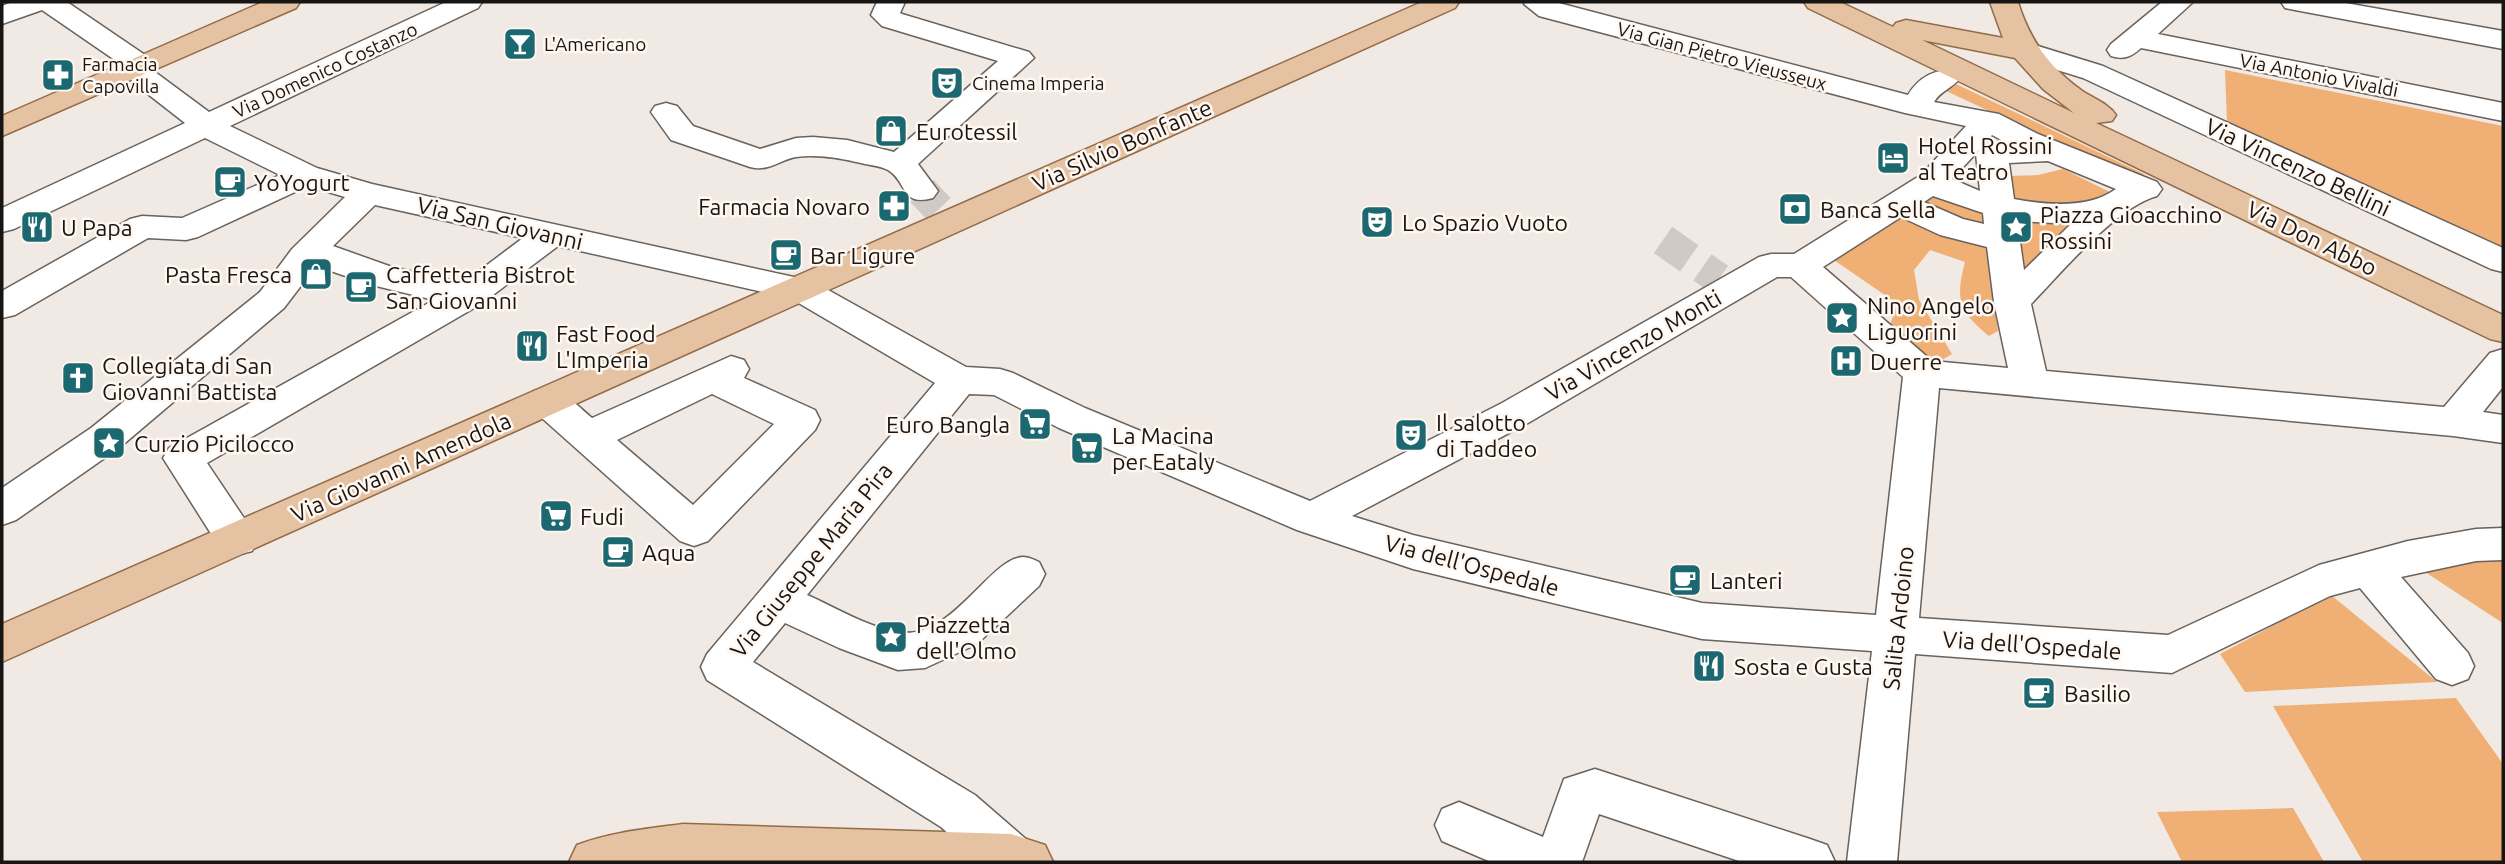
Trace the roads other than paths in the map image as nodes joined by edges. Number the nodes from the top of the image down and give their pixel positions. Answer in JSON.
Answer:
{"nodes":[{"id":1,"x":36,"y":2,"type":"edge"},
{"id":2,"x":49,"y":2,"type":"edge"},
{"id":3,"x":413,"y":2,"type":"edge"},
{"id":4,"x":468,"y":2,"type":"edge"},
{"id":5,"x":891,"y":2,"type":"edge"},
{"id":6,"x":1445,"y":2,"type":"edge"},
{"id":7,"x":1818,"y":2,"type":"edge"},
{"id":8,"x":2004,"y":2,"type":"edge"},
{"id":9,"x":2179,"y":2,"type":"edge"},
{"id":10,"x":2295,"y":2,"type":"edge"},
{"id":11,"x":274,"y":4,"type":"edge"},
{"id":12,"x":1538,"y":4,"type":"dead end"},
{"id":13,"x":440,"y":15,"type":"junction"},
{"id":14,"x":2,"y":16,"type":"edge"},
{"id":15,"x":1856,"y":20,"type":"junction"},
{"id":16,"x":2135,"y":38,"type":"junction"},
{"id":17,"x":2503,"y":40,"type":"edge"},
{"id":18,"x":2025,"y":51,"type":"junction"},
{"id":19,"x":141,"y":68,"type":"junction"},
{"id":20,"x":2093,"y":72,"type":"junction"},
{"id":21,"x":1945,"y":78,"type":"dead end"},
{"id":22,"x":1912,"y":105,"type":"junction"},
{"id":23,"x":2086,"y":108,"type":"junction"},
{"id":24,"x":2503,"y":112,"type":"edge"},
{"id":25,"x":1988,"y":121,"type":"junction"},
{"id":26,"x":674,"y":123,"type":"dead end"},
{"id":27,"x":212,"y":124,"type":"junction"},
{"id":28,"x":2,"y":127,"type":"edge"},
{"id":29,"x":2058,"y":153,"type":"junction"},
{"id":30,"x":900,"y":163,"type":"junction"},
{"id":31,"x":306,"y":175,"type":"junction"},
{"id":32,"x":1932,"y":182,"type":"junction"},
{"id":33,"x":368,"y":193,"type":"junction"},
{"id":34,"x":2135,"y":193,"type":"junction"},
{"id":35,"x":1899,"y":203,"type":"junction"},
{"id":36,"x":937,"y":207,"type":"junction"},
{"id":37,"x":2,"y":221,"type":"edge"},
{"id":38,"x":2001,"y":223,"type":"junction"},
{"id":39,"x":550,"y":234,"type":"junction"},
{"id":40,"x":308,"y":253,"type":"junction"},
{"id":41,"x":2503,"y":261,"type":"edge"},
{"id":42,"x":1800,"y":266,"type":"junction"},
{"id":43,"x":800,"y":289,"type":"junction"},
{"id":44,"x":470,"y":296,"type":"junction"},
{"id":45,"x":2012,"y":302,"type":"junction"},
{"id":46,"x":2,"y":306,"type":"edge"},
{"id":47,"x":2503,"y":309,"type":"edge"},
{"id":48,"x":2503,"y":330,"type":"edge"},
{"id":49,"x":2503,"y":362,"type":"edge"},
{"id":50,"x":1922,"y":373,"type":"junction"},
{"id":51,"x":959,"y":380,"type":"junction"},
{"id":52,"x":2029,"y":383,"type":"junction"},
{"id":53,"x":547,"y":401,"type":"junction"},
{"id":54,"x":2454,"y":422,"type":"junction"},
{"id":55,"x":2503,"y":429,"type":"edge"},
{"id":56,"x":587,"y":437,"type":"junction"},
{"id":57,"x":2,"y":509,"type":"edge"},
{"id":58,"x":1311,"y":519,"type":"junction"},
{"id":59,"x":237,"y":539,"type":"junction"},
{"id":60,"x":2503,"y":544,"type":"edge"},
{"id":61,"x":2368,"y":568,"type":"junction"},
{"id":62,"x":1024,"y":574,"type":"dead end"},
{"id":63,"x":778,"y":601,"type":"junction"},
{"id":64,"x":1897,"y":636,"type":"junction"},
{"id":65,"x":2,"y":644,"type":"edge"},
{"id":66,"x":2452,"y":666,"type":"dead end"},
{"id":67,"x":1459,"y":825,"type":"dead end"},
{"id":68,"x":1020,"y":860,"type":"edge"},
{"id":69,"x":594,"y":862,"type":"edge"},
{"id":70,"x":1548,"y":862,"type":"edge"},
{"id":71,"x":1810,"y":862,"type":"edge"},
{"id":72,"x":1872,"y":862,"type":"edge"}],
"edges":[{"from":1,"to":14,"type":"street"},
{"from":2,"to":19,"type":"street","name":"Via San Giovanni"},
{"from":3,"to":13,"type":"street"},
{"from":4,"to":13,"type":"street","name":"Via Domenico Costanzo"},
{"from":5,"to":30,"type":"street"},
{"from":6,"to":36,"type":"main road","name":"Via Silvio Bonfante"},
{"from":7,"to":15,"type":"main road","name":"Via Don Abbo"},
{"from":8,"to":18,"type":"main road","name":"Via Don Abbo"},
{"from":9,"to":16,"type":"street"},
{"from":10,"to":17,"type":"street"},
{"from":11,"to":19,"type":"main road"},
{"from":12,"to":22,"type":"street","name":"Via Gian Pietro Vieusseux"},
{"from":13,"to":27,"type":"street","name":"Via Domenico Costanzo"},
{"from":15,"to":18,"type":"main road"},
{"from":15,"to":48,"type":"main road","name":"Via Don Abbo"},
{"from":16,"to":20,"type":"street"},
{"from":16,"to":24,"type":"street","name":"Via Antonio Vivaldi"},
{"from":18,"to":20,"type":"street","name":"Via Vincenzo Bellini"},
{"from":18,"to":23,"type":"main road","name":"Via Don Abbo"},
{"from":19,"to":27,"type":"street","name":"Via San Giovanni"},
{"from":19,"to":28,"type":"main road"},
{"from":20,"to":23,"type":"street"},
{"from":20,"to":41,"type":"street","name":"Via Vincenzo Bellini"},
{"from":21,"to":22,"type":"street"},
{"from":22,"to":25,"type":"street"},
{"from":23,"to":47,"type":"main road","name":"Via Don Abbo"},
{"from":25,"to":29,"type":"street"},
{"from":25,"to":32,"type":"street"},
{"from":26,"to":30,"type":"street"},
{"from":27,"to":31,"type":"street","name":"Via San Giovanni"},
{"from":27,"to":37,"type":"street","name":"Via Domenico Costanzo"},
{"from":29,"to":34,"type":"street"},
{"from":29,"to":38,"type":"street"},
{"from":30,"to":36,"type":"street"},
{"from":31,"to":33,"type":"street","name":"Via San Giovanni"},
{"from":31,"to":46,"type":"street"},
{"from":32,"to":35,"type":"street"},
{"from":32,"to":38,"type":"street"},
{"from":33,"to":39,"type":"street","name":"Via San Giovanni"},
{"from":33,"to":40,"type":"street"},
{"from":34,"to":38,"type":"street"},
{"from":34,"to":45,"type":"street"},
{"from":35,"to":38,"type":"street"},
{"from":35,"to":42,"type":"street"},
{"from":36,"to":43,"type":"main road","name":"Via Silvio Bonfante"},
{"from":38,"to":45,"type":"street"},
{"from":39,"to":43,"type":"street","name":"Via San Giovanni"},
{"from":39,"to":44,"type":"street"},
{"from":40,"to":44,"type":"street"},
{"from":40,"to":57,"type":"street"},
{"from":42,"to":50,"type":"street"},
{"from":42,"to":58,"type":"street","name":"Via Vincenzo Monti"},
{"from":43,"to":51,"type":"street","name":"Via dell'Ospedale"},
{"from":43,"to":53,"type":"main road","name":"Via Giovanni Amendola"},
{"from":44,"to":59,"type":"street"},
{"from":45,"to":52,"type":"street"},
{"from":49,"to":54,"type":"street"},
{"from":50,"to":52,"type":"street"},
{"from":50,"to":64,"type":"street","name":"Salita Ardoino"},
{"from":51,"to":58,"type":"street","name":"Via dell'Ospedale"},
{"from":51,"to":63,"type":"street","name":"Via Giuseppe Maria Pira"},
{"from":52,"to":54,"type":"street"},
{"from":53,"to":56,"type":"street"},
{"from":53,"to":59,"type":"main road","name":"Via Giovanni Amendola"},
{"from":54,"to":55,"type":"street"},
{"from":56,"to":56,"type":"street"},
{"from":58,"to":64,"type":"street","name":"Via dell'Ospedale"},
{"from":59,"to":65,"type":"main road","name":"Via Giovanni Amendola"},
{"from":60,"to":61,"type":"street","name":"Via dell'Ospedale"},
{"from":61,"to":64,"type":"street","name":"Via dell'Ospedale"},
{"from":61,"to":66,"type":"street"},
{"from":62,"to":63,"type":"street"},
{"from":63,"to":68,"type":"street","name":"Via Giuseppe Maria Pira"},
{"from":64,"to":72,"type":"street","name":"Salita Ardoino"},
{"from":67,"to":70,"type":"street"},
{"from":68,"to":69,"type":"main road"},
{"from":70,"to":71,"type":"street"}]}
